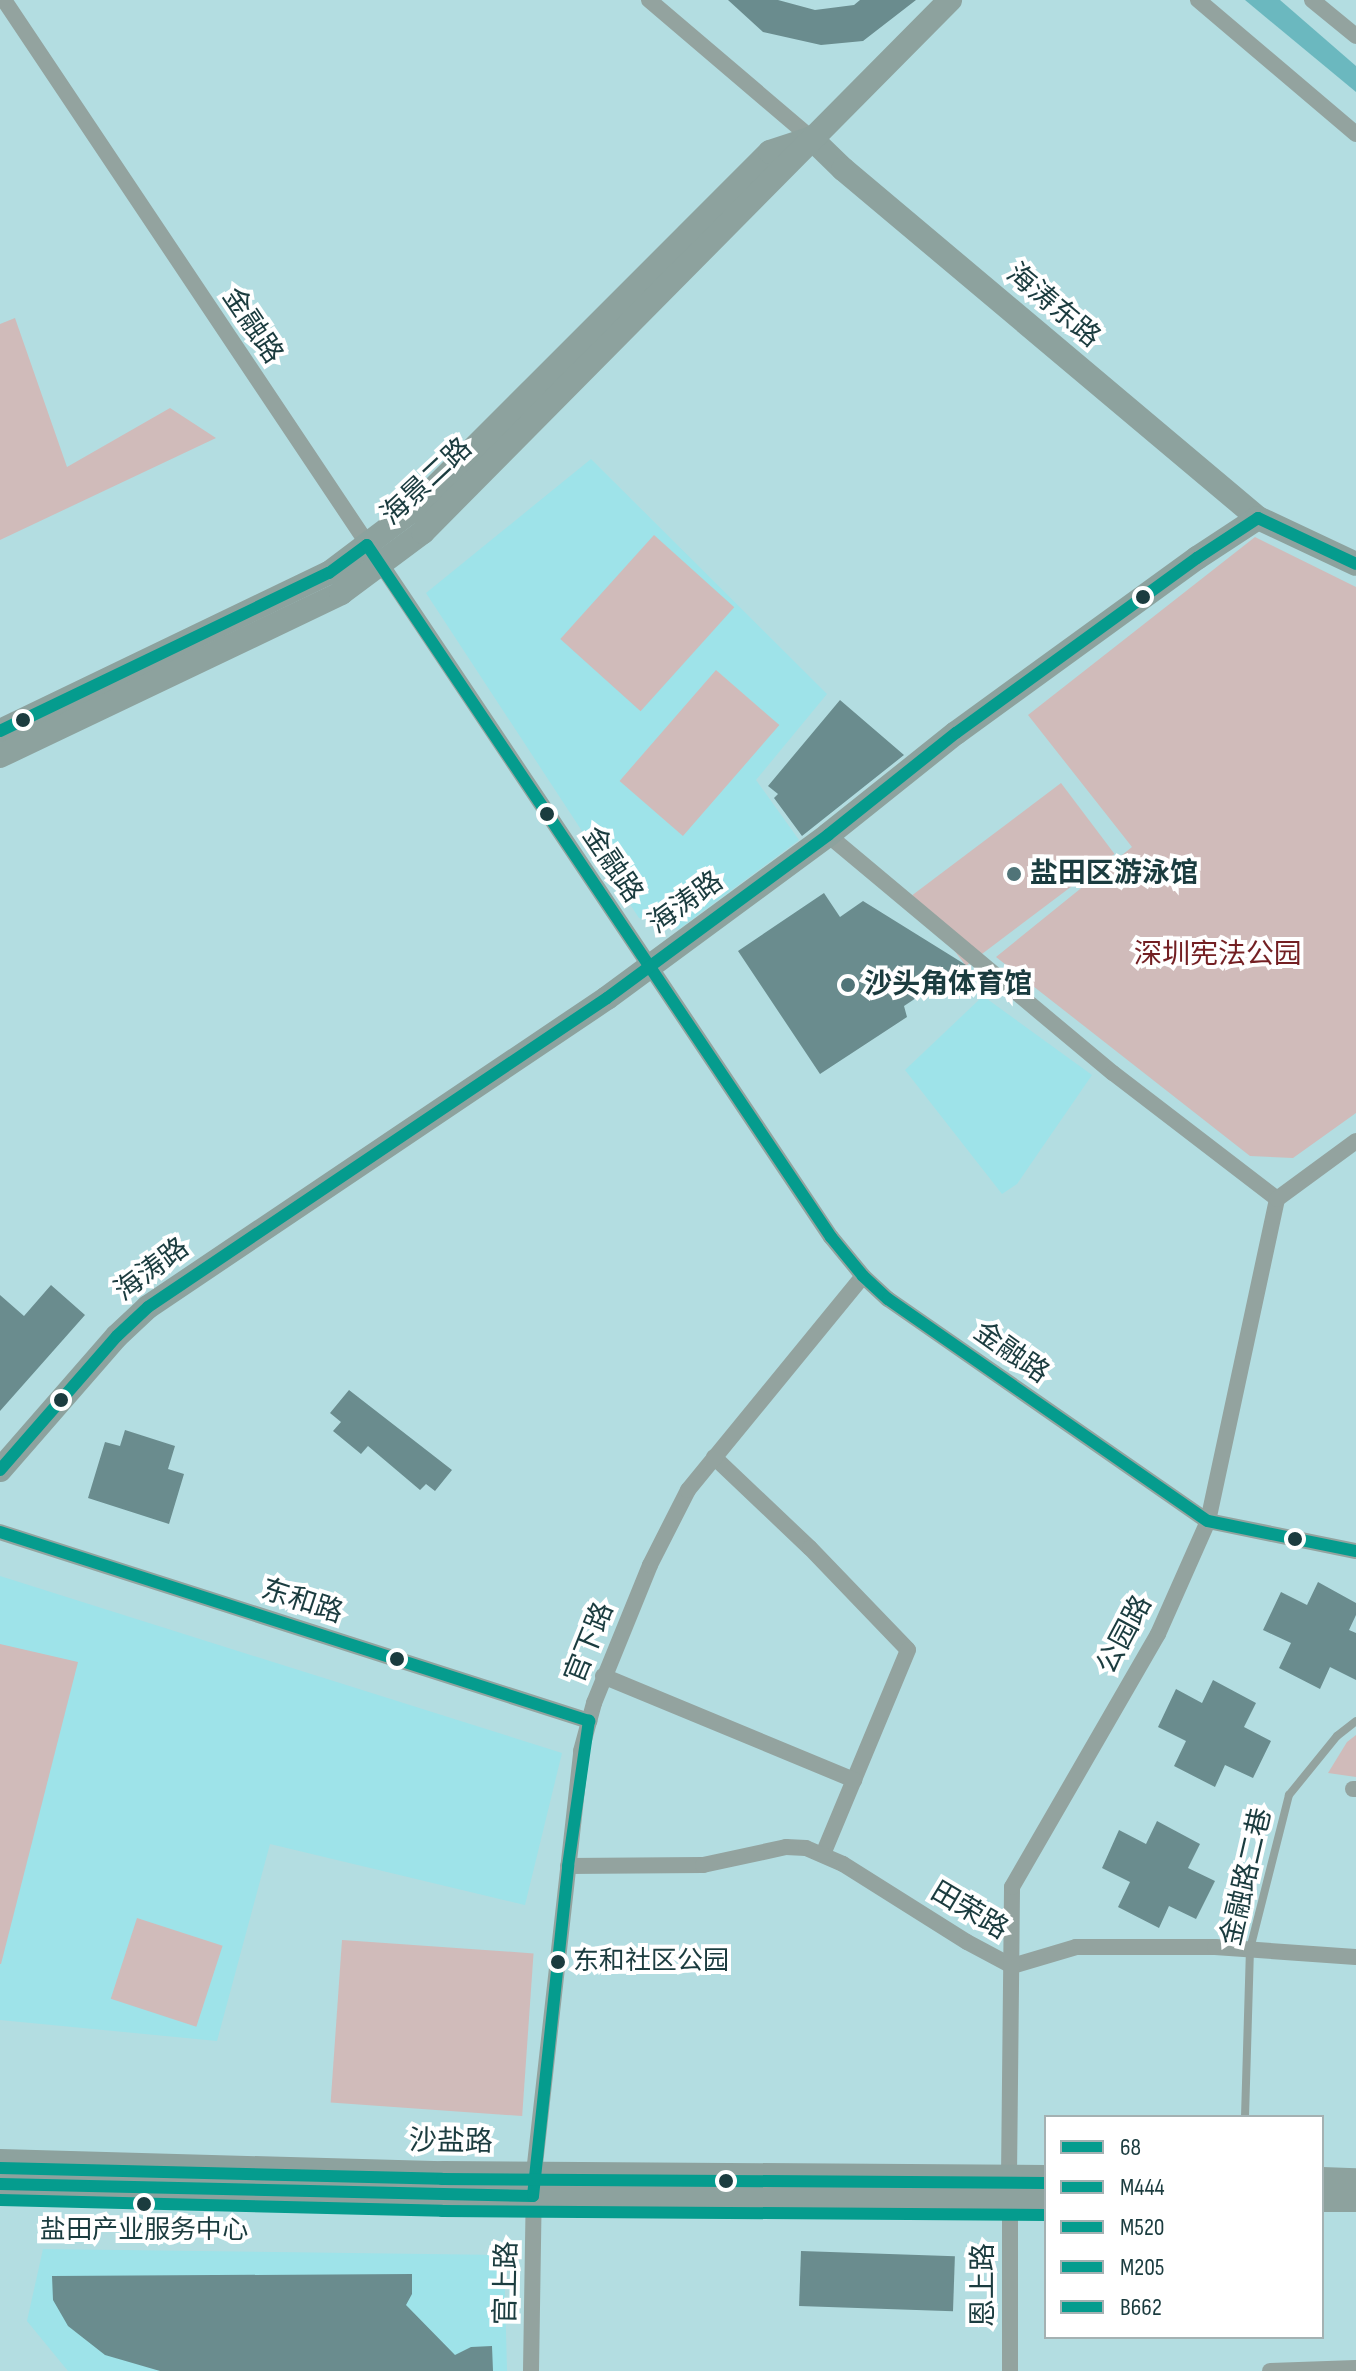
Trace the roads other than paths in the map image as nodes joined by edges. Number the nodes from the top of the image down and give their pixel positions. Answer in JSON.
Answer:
{"nodes":[{"id":1,"x":4,"y":0,"type":"edge"},
{"id":2,"x":649,"y":0,"type":"edge"},
{"id":3,"x":950,"y":0,"type":"edge"},
{"id":4,"x":1198,"y":0,"type":"edge"},
{"id":5,"x":1312,"y":0,"type":"edge"},
{"id":6,"x":1356,"y":36,"type":"edge"},
{"id":7,"x":1356,"y":134,"type":"edge"},
{"id":8,"x":811,"y":138,"type":"junction"},
{"id":9,"x":1258,"y":518,"type":"junction"},
{"id":10,"x":373,"y":555,"type":"junction"},
{"id":11,"x":1356,"y":564,"type":"edge"},
{"id":12,"x":0,"y":731,"type":"edge"},
{"id":13,"x":0,"y":756,"type":"edge"},
{"id":14,"x":828,"y":835,"type":"junction"},
{"id":15,"x":649,"y":967,"type":"junction"},
{"id":16,"x":1356,"y":1141,"type":"edge"},
{"id":17,"x":1277,"y":1199,"type":"junction"},
{"id":18,"x":863,"y":1276,"type":"junction"},
{"id":19,"x":714,"y":1457,"type":"junction"},
{"id":20,"x":0,"y":1470,"type":"edge"},
{"id":21,"x":1208,"y":1521,"type":"junction"},
{"id":22,"x":0,"y":1532,"type":"edge"},
{"id":23,"x":1356,"y":1551,"type":"edge"},
{"id":24,"x":603,"y":1676,"type":"junction"},
{"id":25,"x":589,"y":1721,"type":"junction"},
{"id":26,"x":1356,"y":1721,"type":"edge"},
{"id":27,"x":854,"y":1780,"type":"junction"},
{"id":28,"x":823,"y":1854,"type":"junction"},
{"id":29,"x":568,"y":1866,"type":"junction"},
{"id":30,"x":1250,"y":1949,"type":"junction"},
{"id":31,"x":1356,"y":1957,"type":"edge"},
{"id":32,"x":1012,"y":1966,"type":"junction"},
{"id":33,"x":1245,"y":2115,"type":"edge"},
{"id":34,"x":0,"y":2161,"type":"edge"},
{"id":35,"x":1044,"y":2178,"type":"edge"},
{"id":36,"x":1324,"y":2179,"type":"edge"},
{"id":37,"x":1356,"y":2180,"type":"edge"},
{"id":38,"x":0,"y":2184,"type":"edge"},
{"id":39,"x":534,"y":2185,"type":"junction"},
{"id":40,"x":1010,"y":2188,"type":"junction"},
{"id":41,"x":1044,"y":2198,"type":"edge"},
{"id":42,"x":1324,"y":2200,"type":"edge"},
{"id":43,"x":1356,"y":2200,"type":"edge"},
{"id":44,"x":1356,"y":2368,"type":"edge"},
{"id":45,"x":531,"y":2371,"type":"edge"},
{"id":46,"x":1010,"y":2371,"type":"edge"},
{"id":47,"x":1270,"y":2371,"type":"edge"}],
"edges":[{"from":1,"to":10,"type":"street","name":"金融路"},
{"from":2,"to":8,"type":"street"},
{"from":3,"to":8,"type":"street","name":"海景二路"},
{"from":4,"to":7,"type":"street"},
{"from":5,"to":6,"type":"street"},
{"from":8,"to":9,"type":"street","name":"海涛东路"},
{"from":8,"to":10,"type":"street","name":"海景二路"},
{"from":9,"to":11,"type":"street"},
{"from":9,"to":14,"type":"street","name":"海涛路"},
{"from":10,"to":12,"type":"street","name":"海景二路"},
{"from":10,"to":13,"type":"street","name":"海景二路"},
{"from":10,"to":15,"type":"street","name":"金融路"},
{"from":14,"to":15,"type":"street","name":"海涛路"},
{"from":14,"to":17,"type":"street"},
{"from":15,"to":18,"type":"street","name":"金融路"},
{"from":15,"to":20,"type":"street","name":"海涛路"},
{"from":16,"to":17,"type":"street"},
{"from":17,"to":21,"type":"street","name":"公园路"},
{"from":18,"to":19,"type":"street","name":"官下路"},
{"from":18,"to":21,"type":"street","name":"金融路"},
{"from":19,"to":24,"type":"street","name":"官下路"},
{"from":19,"to":27,"type":"street"},
{"from":21,"to":23,"type":"street","name":"金融路"},
{"from":21,"to":32,"type":"street","name":"公园路"},
{"from":22,"to":25,"type":"street","name":"东和路"},
{"from":24,"to":25,"type":"street","name":"官下路"},
{"from":24,"to":27,"type":"street"},
{"from":25,"to":29,"type":"street","name":"官下路"},
{"from":26,"to":30,"type":"lane","name":"金融路二巷"},
{"from":27,"to":28,"type":"street"},
{"from":28,"to":29,"type":"street","name":"田荣路"},
{"from":28,"to":32,"type":"street","name":"田荣路"},
{"from":29,"to":39,"type":"street","name":"官下路"},
{"from":30,"to":31,"type":"street","name":"田荣路"},
{"from":30,"to":32,"type":"street","name":"田荣路"},
{"from":30,"to":33,"type":"lane","name":"金融路二巷"},
{"from":32,"to":40,"type":"street","name":"公园路"},
{"from":34,"to":39,"type":"street","name":"沙盐路"},
{"from":35,"to":40,"type":"street","name":"沙盐路"},
{"from":36,"to":37,"type":"street"},
{"from":38,"to":39,"type":"street","name":"沙盐路"},
{"from":39,"to":40,"type":"street","name":"沙盐路"},
{"from":39,"to":45,"type":"street","name":"官上路"},
{"from":40,"to":41,"type":"street","name":"沙盐路"},
{"from":40,"to":46,"type":"street","name":"恩上路"},
{"from":42,"to":43,"type":"street"},
{"from":44,"to":47,"type":"street"}]}
